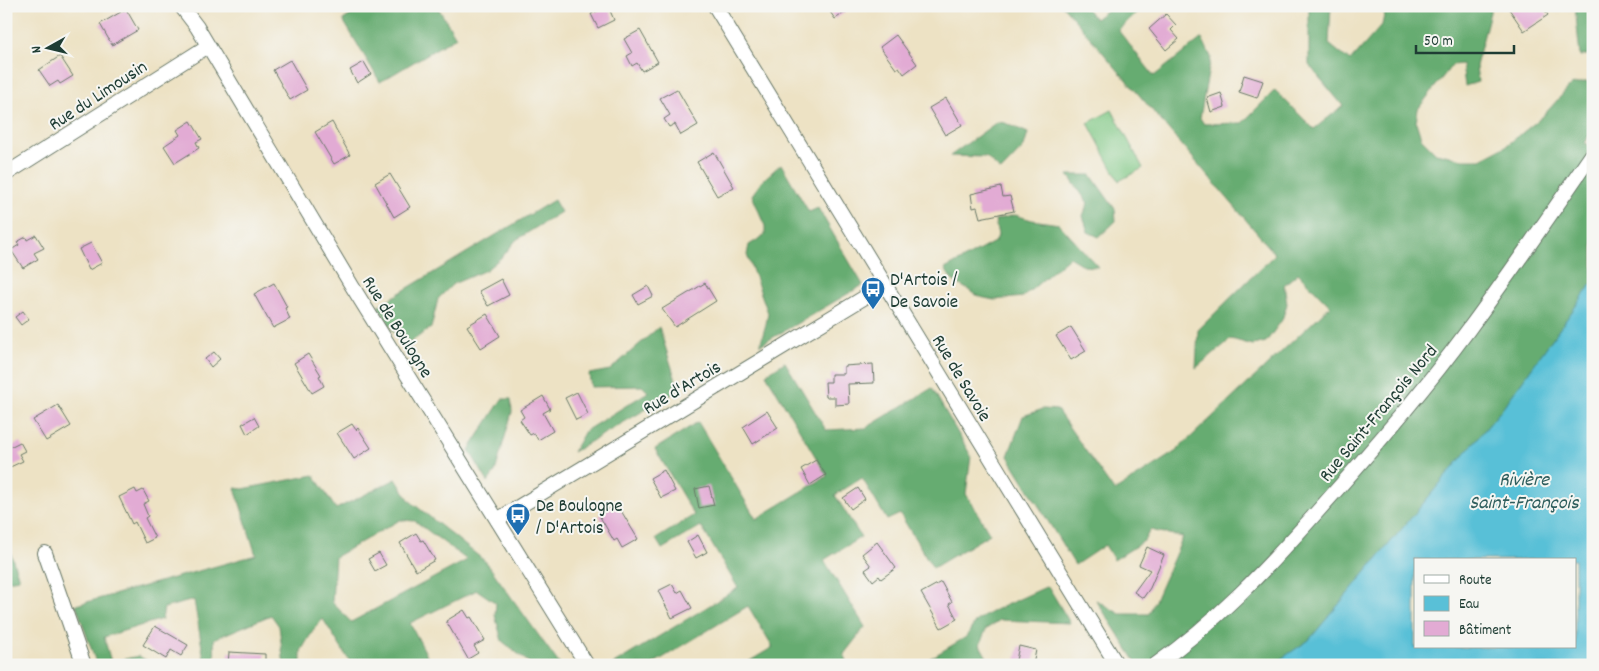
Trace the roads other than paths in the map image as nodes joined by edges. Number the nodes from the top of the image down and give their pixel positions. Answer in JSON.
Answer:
{"nodes":[{"id":1,"x":181,"y":6,"type":"edge"},
{"id":2,"x":715,"y":6,"type":"edge"},
{"id":3,"x":208,"y":46,"type":"junction"},
{"id":4,"x":1593,"y":153,"type":"edge"},
{"id":5,"x":6,"y":174,"type":"edge"},
{"id":6,"x":885,"y":284,"type":"junction"},
{"id":7,"x":497,"y":520,"type":"junction"},
{"id":8,"x":45,"y":553,"type":"dead end"},
{"id":9,"x":84,"y":665,"type":"edge"},
{"id":10,"x":587,"y":665,"type":"edge"},
{"id":11,"x":1116,"y":665,"type":"edge"},
{"id":12,"x":1155,"y":665,"type":"edge"}],
"edges":[{"from":1,"to":3,"type":"street","name":"Rue de Boulogne"},
{"from":2,"to":6,"type":"street","name":"Rue de Savoie"},
{"from":3,"to":5,"type":"street","name":"Rue du Limousin"},
{"from":3,"to":7,"type":"street","name":"Rue de Boulogne"},
{"from":4,"to":12,"type":"street","name":"Rue Saint-François Nord"},
{"from":6,"to":7,"type":"street","name":"Rue d'Artois"},
{"from":6,"to":11,"type":"street","name":"Rue de Savoie"},
{"from":7,"to":10,"type":"street","name":"Rue de Boulogne"},
{"from":8,"to":9,"type":"street"}]}
